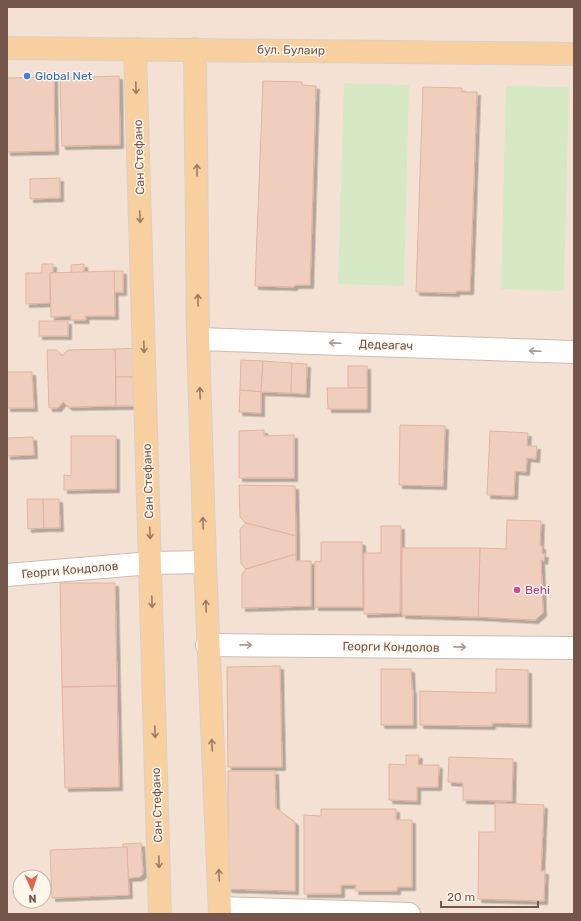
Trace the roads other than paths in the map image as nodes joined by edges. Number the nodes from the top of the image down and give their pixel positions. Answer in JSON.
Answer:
{"nodes":[{"id":1,"x":7,"y":48,"type":"edge"},
{"id":2,"x":135,"y":49,"type":"junction"},
{"id":3,"x":195,"y":49,"type":"junction"},
{"id":4,"x":574,"y":54,"type":"edge"},
{"id":5,"x":198,"y":339,"type":"junction"},
{"id":6,"x":574,"y":352,"type":"edge"},
{"id":7,"x":204,"y":562,"type":"junction"},
{"id":8,"x":151,"y":563,"type":"junction"},
{"id":9,"x":7,"y":575,"type":"edge"},
{"id":10,"x":207,"y":645,"type":"junction"},
{"id":11,"x":574,"y":648,"type":"edge"},
{"id":12,"x":220,"y":911,"type":"edge"},
{"id":13,"x":160,"y":914,"type":"edge"},
{"id":14,"x":409,"y":914,"type":"edge"}],
"edges":[{"from":1,"to":2,"type":"main road","name":"бул. Булаир"},
{"from":2,"to":3,"type":"main road","name":"бул. Булаир"},
{"from":2,"to":8,"type":"main road","name":"Сан Стефано","one_way":true},
{"from":3,"to":4,"type":"main road","name":"бул. Булаир"},
{"from":5,"to":3,"type":"main road","one_way":true},
{"from":6,"to":5,"type":"street","name":"Дедеагач","one_way":true},
{"from":7,"to":5,"type":"main road","one_way":true},
{"from":7,"to":8,"type":"street","name":"Георги Кондолов"},
{"from":10,"to":7,"type":"main road","one_way":true},
{"from":8,"to":9,"type":"street","name":"Георги Кондолов"},
{"from":8,"to":13,"type":"main road","name":"Сан Стефано","one_way":true},
{"from":10,"to":11,"type":"street","name":"Георги Кондолов","one_way":true},
{"from":12,"to":10,"type":"main road","one_way":true},
{"from":12,"to":14,"type":"street"}]}
